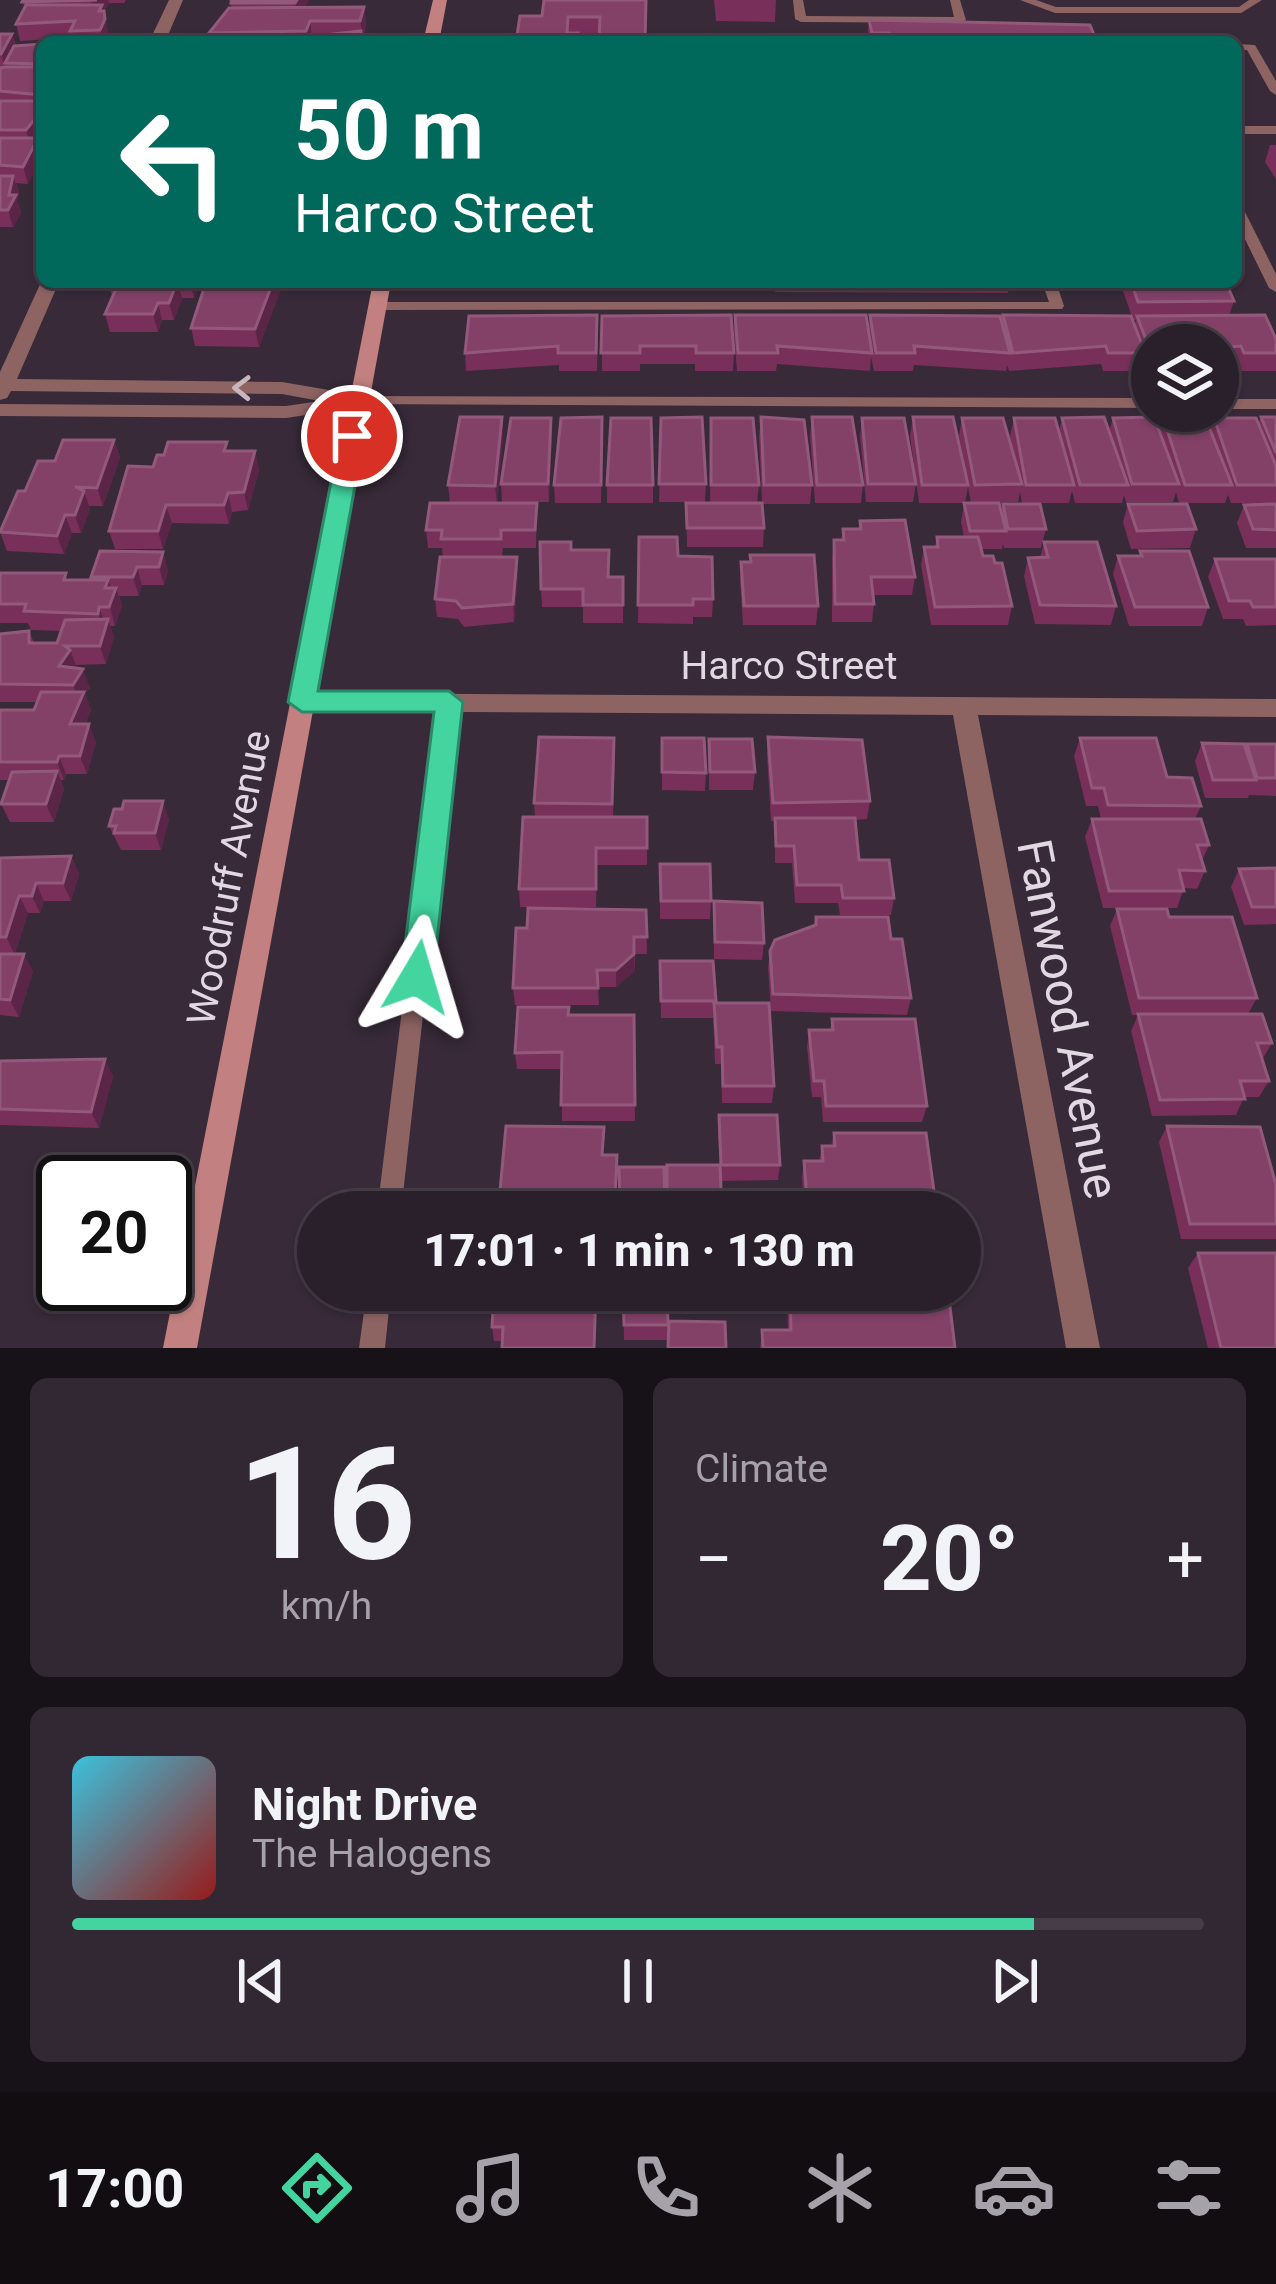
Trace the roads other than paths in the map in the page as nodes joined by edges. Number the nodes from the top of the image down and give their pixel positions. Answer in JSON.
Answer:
{"nodes":[{"id":1,"x":176,"y":0,"type":"edge"},
{"id":2,"x":440,"y":0,"type":"edge"},
{"id":3,"x":798,"y":0,"type":"edge"},
{"id":4,"x":955,"y":0,"type":"edge"},
{"id":5,"x":1025,"y":0,"type":"edge"},
{"id":6,"x":1258,"y":0,"type":"edge"},
{"id":7,"x":161,"y":36,"type":"edge"},
{"id":8,"x":432,"y":36,"type":"edge"},
{"id":9,"x":1242,"y":46,"type":"edge"},
{"id":10,"x":1276,"y":91,"type":"edge"},
{"id":11,"x":1242,"y":130,"type":"edge"},
{"id":12,"x":1276,"y":130,"type":"edge"},
{"id":13,"x":1242,"y":233,"type":"edge"},
{"id":14,"x":47,"y":288,"type":"edge"},
{"id":15,"x":381,"y":288,"type":"edge"},
{"id":16,"x":725,"y":288,"type":"edge"},
{"id":17,"x":1051,"y":288,"type":"edge"},
{"id":18,"x":1276,"y":288,"type":"edge"},
{"id":19,"x":725,"y":305,"type":"junction"},
{"id":20,"x":377,"y":306,"type":"junction"},
{"id":21,"x":1,"y":388,"type":"edge"},
{"id":22,"x":358,"y":401,"type":"junction"},
{"id":23,"x":1131,"y":404,"type":"edge"},
{"id":24,"x":1239,"y":404,"type":"edge"},
{"id":25,"x":1276,"y":404,"type":"edge"},
{"id":26,"x":0,"y":410,"type":"edge"},
{"id":27,"x":302,"y":702,"type":"junction"},
{"id":28,"x":449,"y":702,"type":"junction"},
{"id":29,"x":964,"y":706,"type":"junction"},
{"id":30,"x":1276,"y":708,"type":"edge"},
{"id":31,"x":391,"y":1191,"type":"edge"},
{"id":32,"x":376,"y":1311,"type":"edge"},
{"id":33,"x":180,"y":1348,"type":"edge"},
{"id":34,"x":372,"y":1348,"type":"edge"},
{"id":35,"x":1083,"y":1348,"type":"edge"}],
"edges":[{"from":1,"to":7,"type":"street"},
{"from":2,"to":8,"type":"main road"},
{"from":3,"to":4,"type":"lane"},
{"from":5,"to":6,"type":"lane"},
{"from":9,"to":10,"type":"lane"},
{"from":11,"to":12,"type":"lane"},
{"from":13,"to":18,"type":"lane"},
{"from":14,"to":21,"type":"street"},
{"from":15,"to":20,"type":"main road","name":"Woodruff Avenue"},
{"from":16,"to":19,"type":"lane"},
{"from":17,"to":19,"type":"lane"},
{"from":19,"to":20,"type":"lane"},
{"from":20,"to":22,"type":"main road","name":"Woodruff Avenue"},
{"from":22,"to":21,"type":"street","one_way":true},
{"from":22,"to":23,"type":"lane"},
{"from":22,"to":26,"type":"street"},
{"from":22,"to":27,"type":"main road","name":"Woodruff Avenue"},
{"from":24,"to":25,"type":"lane"},
{"from":27,"to":28,"type":"street","name":"Harco Street"},
{"from":27,"to":33,"type":"main road","name":"Woodruff Avenue"},
{"from":28,"to":29,"type":"street","name":"Harco Street"},
{"from":28,"to":31,"type":"lane"},
{"from":29,"to":30,"type":"street","name":"Harco Street"},
{"from":29,"to":35,"type":"street","name":"Fanwood Avenue"},
{"from":32,"to":34,"type":"lane"}]}
